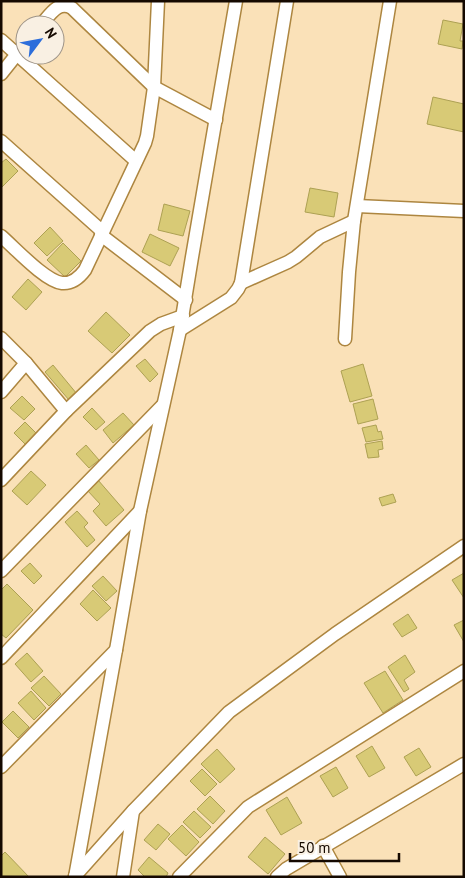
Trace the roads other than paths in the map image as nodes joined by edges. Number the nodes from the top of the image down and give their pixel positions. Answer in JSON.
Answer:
{"nodes":[{"id":1,"x":158,"y":1,"type":"edge"},
{"id":2,"x":236,"y":1,"type":"edge"},
{"id":3,"x":287,"y":1,"type":"edge"},
{"id":4,"x":390,"y":1,"type":"edge"},
{"id":5,"x":62,"y":3,"type":"edge"},
{"id":6,"x":50,"y":15,"type":"edge"},
{"id":7,"x":1,"y":40,"type":"edge"},
{"id":8,"x":15,"y":46,"type":"edge"},
{"id":9,"x":15,"y":56,"type":"edge"},
{"id":10,"x":37,"y":65,"type":"edge"},
{"id":11,"x":1,"y":74,"type":"edge"},
{"id":12,"x":154,"y":87,"type":"junction"},
{"id":13,"x":216,"y":120,"type":"junction"},
{"id":14,"x":1,"y":141,"type":"edge"},
{"id":15,"x":136,"y":161,"type":"junction"},
{"id":16,"x":357,"y":206,"type":"junction"},
{"id":17,"x":464,"y":211,"type":"edge"},
{"id":18,"x":354,"y":221,"type":"junction"},
{"id":19,"x":102,"y":233,"type":"junction"},
{"id":20,"x":1,"y":236,"type":"edge"},
{"id":21,"x":240,"y":283,"type":"junction"},
{"id":22,"x":186,"y":300,"type":"junction"},
{"id":23,"x":183,"y":316,"type":"junction"},
{"id":24,"x":180,"y":330,"type":"junction"},
{"id":25,"x":1,"y":338,"type":"edge"},
{"id":26,"x":345,"y":339,"type":"dead end"},
{"id":27,"x":26,"y":363,"type":"junction"},
{"id":28,"x":1,"y":392,"type":"edge"},
{"id":29,"x":163,"y":405,"type":"junction"},
{"id":30,"x":66,"y":410,"type":"junction"},
{"id":31,"x":1,"y":480,"type":"edge"},
{"id":32,"x":140,"y":511,"type":"junction"},
{"id":33,"x":464,"y":546,"type":"edge"},
{"id":34,"x":1,"y":572,"type":"edge"},
{"id":35,"x":116,"y":650,"type":"junction"},
{"id":36,"x":1,"y":658,"type":"edge"},
{"id":37,"x":464,"y":671,"type":"edge"},
{"id":38,"x":464,"y":764,"type":"edge"},
{"id":39,"x":1,"y":767,"type":"edge"},
{"id":40,"x":133,"y":811,"type":"junction"},
{"id":41,"x":324,"y":846,"type":"junction"},
{"id":42,"x":75,"y":876,"type":"edge"},
{"id":43,"x":123,"y":877,"type":"edge"},
{"id":44,"x":179,"y":877,"type":"edge"},
{"id":45,"x":277,"y":877,"type":"edge"},
{"id":46,"x":340,"y":877,"type":"edge"}],
"edges":[{"from":1,"to":12,"type":"street"},
{"from":2,"to":13,"type":"street"},
{"from":3,"to":21,"type":"street"},
{"from":4,"to":16,"type":"street"},
{"from":5,"to":6,"type":"street"},
{"from":5,"to":12,"type":"street"},
{"from":7,"to":8,"type":"street"},
{"from":9,"to":11,"type":"street"},
{"from":10,"to":15,"type":"street"},
{"from":12,"to":13,"type":"street"},
{"from":12,"to":15,"type":"street"},
{"from":13,"to":22,"type":"street"},
{"from":14,"to":19,"type":"street"},
{"from":15,"to":19,"type":"street"},
{"from":16,"to":17,"type":"street"},
{"from":16,"to":18,"type":"street"},
{"from":18,"to":21,"type":"street"},
{"from":18,"to":26,"type":"street"},
{"from":19,"to":20,"type":"street"},
{"from":19,"to":22,"type":"street"},
{"from":21,"to":24,"type":"street"},
{"from":22,"to":23,"type":"street"},
{"from":23,"to":24,"type":"street"},
{"from":23,"to":30,"type":"street"},
{"from":24,"to":29,"type":"street"},
{"from":25,"to":27,"type":"street"},
{"from":27,"to":28,"type":"street"},
{"from":27,"to":30,"type":"street"},
{"from":29,"to":32,"type":"street"},
{"from":29,"to":34,"type":"street"},
{"from":30,"to":31,"type":"street"},
{"from":32,"to":35,"type":"street"},
{"from":32,"to":36,"type":"street"},
{"from":33,"to":40,"type":"street"},
{"from":35,"to":39,"type":"street"},
{"from":35,"to":42,"type":"street"},
{"from":37,"to":44,"type":"street"},
{"from":38,"to":41,"type":"street"},
{"from":40,"to":42,"type":"street"},
{"from":40,"to":43,"type":"street"},
{"from":41,"to":45,"type":"street"},
{"from":41,"to":46,"type":"street"}]}
